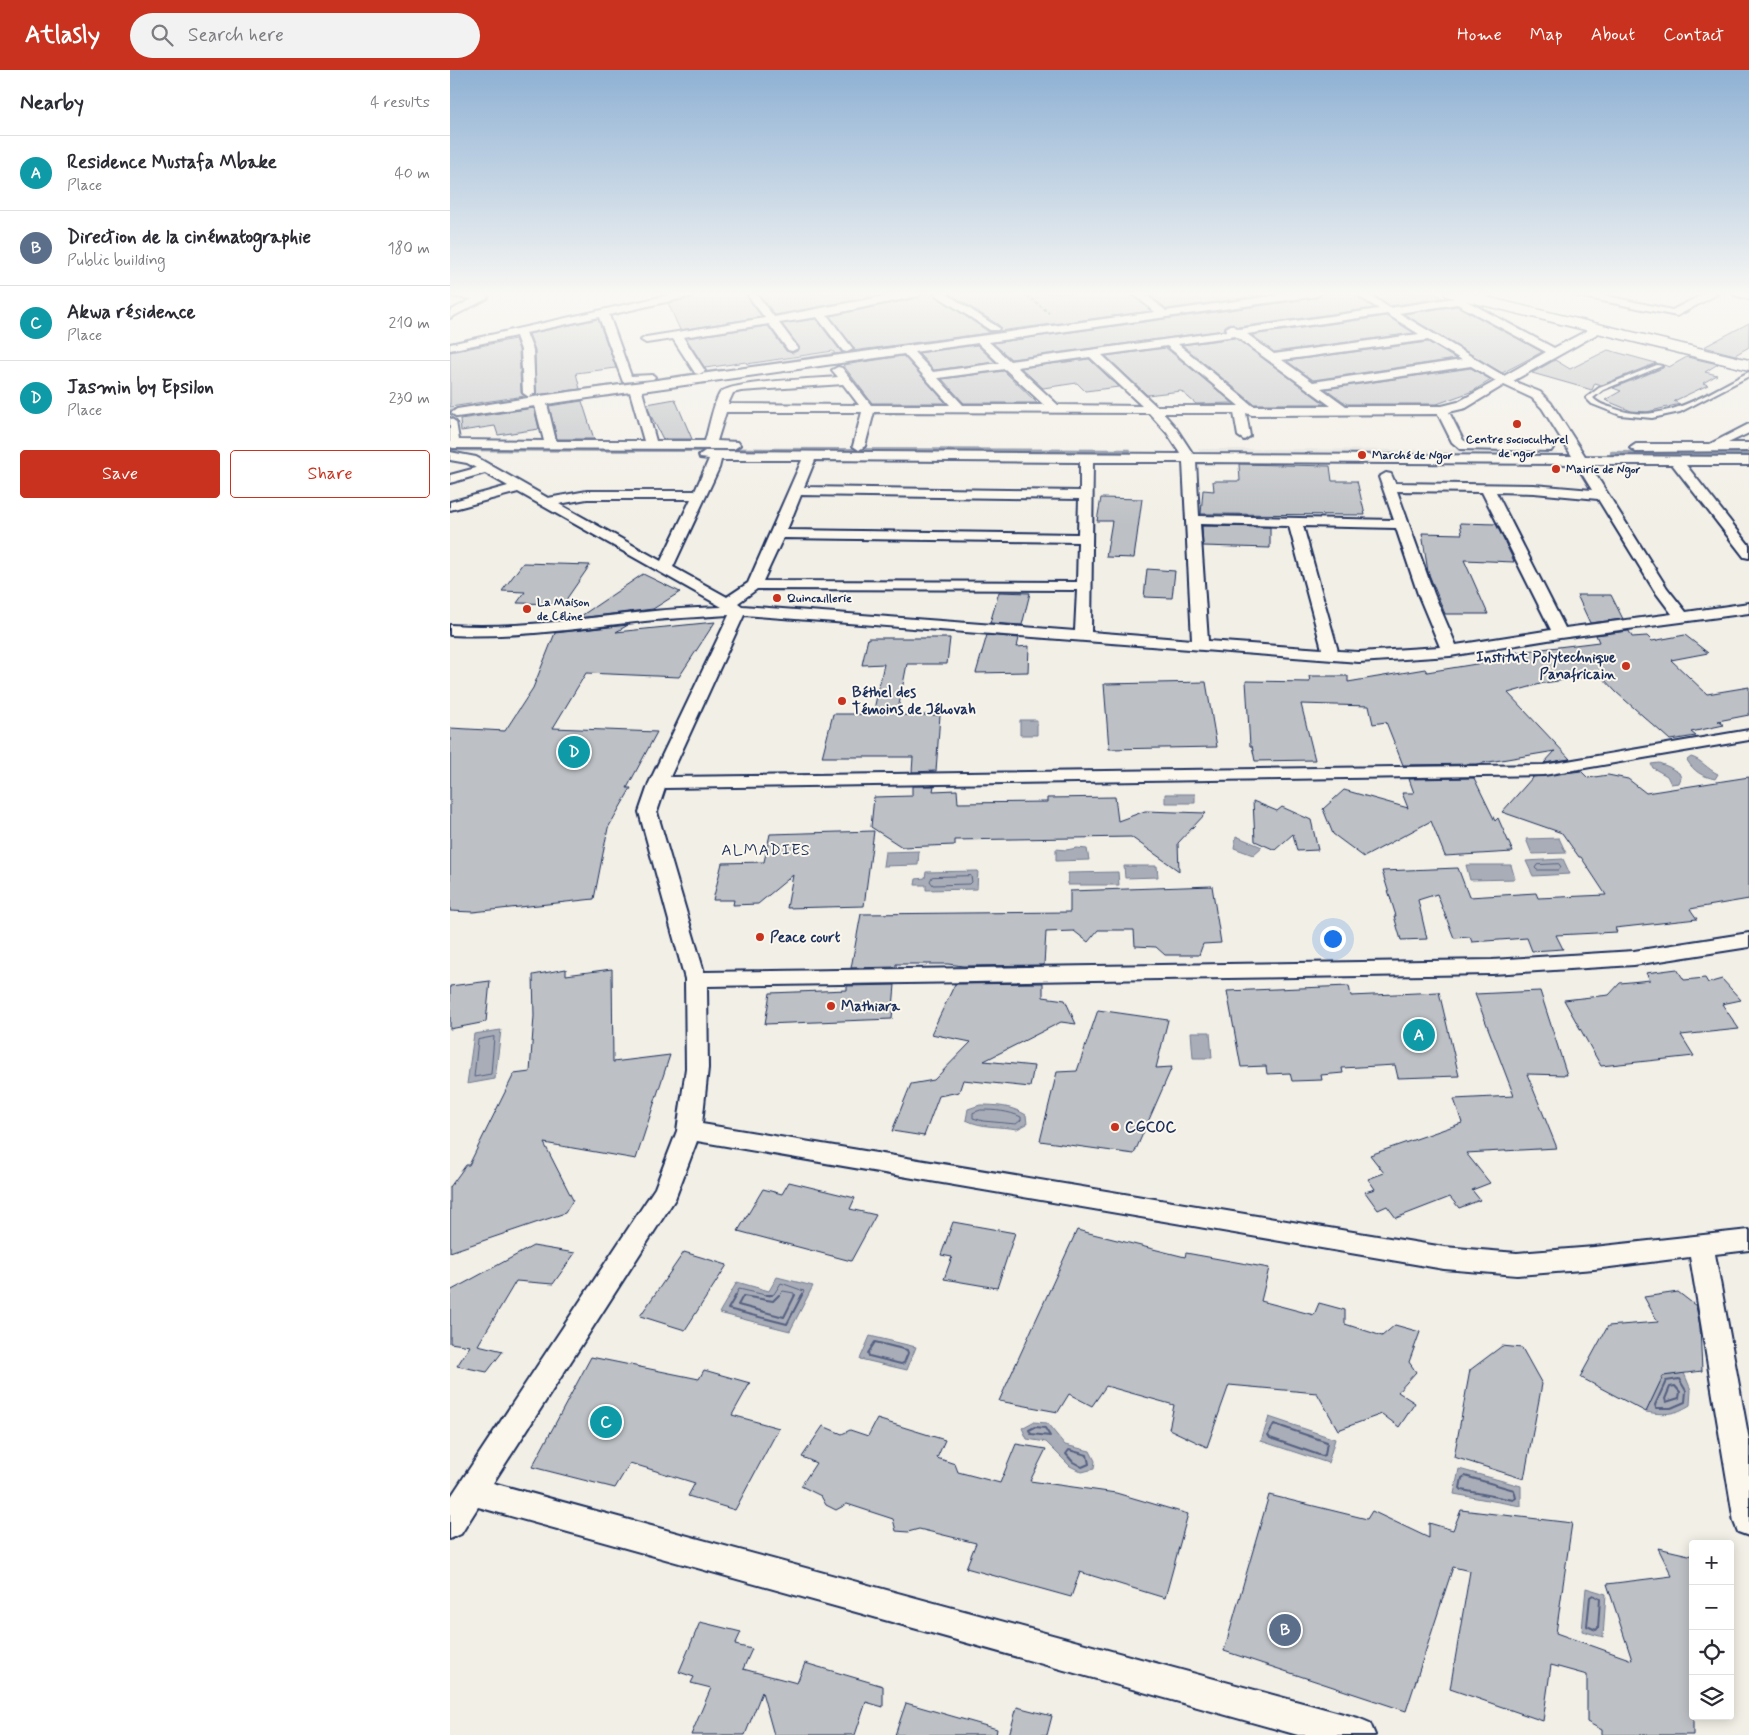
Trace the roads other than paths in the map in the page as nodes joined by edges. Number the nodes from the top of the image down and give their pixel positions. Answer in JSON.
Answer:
{"nodes":[{"id":1,"x":531,"y":371,"type":"edge"},
{"id":2,"x":624,"y":371,"type":"edge"},
{"id":3,"x":694,"y":371,"type":"edge"},
{"id":4,"x":757,"y":371,"type":"edge"},
{"id":5,"x":839,"y":371,"type":"edge"},
{"id":6,"x":925,"y":371,"type":"edge"},
{"id":7,"x":971,"y":371,"type":"edge"},
{"id":8,"x":1012,"y":371,"type":"edge"},
{"id":9,"x":1111,"y":371,"type":"edge"},
{"id":10,"x":1201,"y":371,"type":"edge"},
{"id":11,"x":1290,"y":371,"type":"edge"},
{"id":12,"x":1414,"y":371,"type":"edge"},
{"id":13,"x":1487,"y":371,"type":"edge"},
{"id":14,"x":1522,"y":371,"type":"edge"},
{"id":15,"x":1647,"y":371,"type":"edge"},
{"id":16,"x":1749,"y":374,"type":"edge"},
{"id":17,"x":930,"y":376,"type":"junction"},
{"id":18,"x":846,"y":380,"type":"junction"},
{"id":19,"x":1504,"y":381,"type":"junction"},
{"id":20,"x":1311,"y":386,"type":"junction"},
{"id":21,"x":635,"y":388,"type":"junction"},
{"id":22,"x":535,"y":397,"type":"junction"},
{"id":23,"x":722,"y":408,"type":"junction"},
{"id":24,"x":869,"y":410,"type":"junction"},
{"id":25,"x":961,"y":410,"type":"junction"},
{"id":26,"x":1056,"y":410,"type":"junction"},
{"id":27,"x":1442,"y":410,"type":"junction"},
{"id":28,"x":1153,"y":411,"type":"junction"},
{"id":29,"x":1246,"y":411,"type":"junction"},
{"id":30,"x":1345,"y":411,"type":"junction"},
{"id":31,"x":453,"y":417,"type":"edge"},
{"id":32,"x":1749,"y":428,"type":"edge"},
{"id":33,"x":1244,"y":436,"type":"dead end"},
{"id":34,"x":551,"y":444,"type":"junction"},
{"id":35,"x":651,"y":444,"type":"junction"},
{"id":36,"x":859,"y":446,"type":"junction"},
{"id":37,"x":1711,"y":447,"type":"junction"},
{"id":38,"x":1749,"y":447,"type":"edge"},
{"id":39,"x":1573,"y":448,"type":"junction"},
{"id":40,"x":713,"y":450,"type":"junction"},
{"id":41,"x":1187,"y":453,"type":"junction"},
{"id":42,"x":810,"y":455,"type":"junction"},
{"id":43,"x":454,"y":456,"type":"edge"},
{"id":44,"x":1087,"y":457,"type":"junction"},
{"id":45,"x":1380,"y":461,"type":"junction"},
{"id":46,"x":1582,"y":461,"type":"junction"},
{"id":47,"x":1676,"y":461,"type":"junction"},
{"id":48,"x":1749,"y":462,"type":"edge"},
{"id":49,"x":486,"y":469,"type":"junction"},
{"id":50,"x":450,"y":479,"type":"edge"},
{"id":51,"x":1390,"y":487,"type":"junction"},
{"id":52,"x":519,"y":488,"type":"junction"},
{"id":53,"x":1487,"y":488,"type":"junction"},
{"id":54,"x":795,"y":491,"type":"junction"},
{"id":55,"x":700,"y":495,"type":"junction"},
{"id":56,"x":1087,"y":495,"type":"junction"},
{"id":57,"x":1604,"y":495,"type":"junction"},
{"id":58,"x":546,"y":502,"type":"junction"},
{"id":59,"x":450,"y":506,"type":"edge"},
{"id":60,"x":1192,"y":520,"type":"junction"},
{"id":61,"x":1295,"y":522,"type":"junction"},
{"id":62,"x":1403,"y":524,"type":"junction"},
{"id":63,"x":1749,"y":529,"type":"edge"},
{"id":64,"x":778,"y":534,"type":"junction"},
{"id":65,"x":1735,"y":536,"type":"junction"},
{"id":66,"x":1086,"y":538,"type":"junction"},
{"id":67,"x":1749,"y":554,"type":"edge"},
{"id":68,"x":665,"y":568,"type":"junction"},
{"id":69,"x":754,"y":584,"type":"junction"},
{"id":70,"x":1084,"y":586,"type":"junction"},
{"id":71,"x":734,"y":607,"type":"junction"},
{"id":72,"x":1749,"y":608,"type":"edge"},
{"id":73,"x":1683,"y":618,"type":"junction"},
{"id":74,"x":450,"y":630,"type":"edge"},
{"id":75,"x":1560,"y":633,"type":"junction"},
{"id":76,"x":1083,"y":636,"type":"junction"},
{"id":77,"x":1200,"y":644,"type":"junction"},
{"id":78,"x":1450,"y":651,"type":"junction"},
{"id":79,"x":1330,"y":654,"type":"junction"},
{"id":80,"x":1749,"y":735,"type":"edge"},
{"id":81,"x":658,"y":783,"type":"junction"},
{"id":82,"x":1749,"y":940,"type":"edge"},
{"id":83,"x":696,"y":979,"type":"junction"},
{"id":84,"x":689,"y":1131,"type":"junction"},
{"id":85,"x":1749,"y":1240,"type":"edge"},
{"id":86,"x":1701,"y":1246,"type":"junction"},
{"id":87,"x":472,"y":1491,"type":"junction"},
{"id":88,"x":1749,"y":1522,"type":"edge"},
{"id":89,"x":450,"y":1524,"type":"edge"},
{"id":90,"x":1358,"y":1735,"type":"edge"}],
"edges":[{"from":1,"to":22,"type":"street"},
{"from":2,"to":3,"type":"street"},
{"from":4,"to":21,"type":"street"},
{"from":5,"to":18,"type":"street"},
{"from":6,"to":17,"type":"street"},
{"from":7,"to":17,"type":"street"},
{"from":8,"to":26,"type":"street"},
{"from":9,"to":28,"type":"street"},
{"from":10,"to":29,"type":"street"},
{"from":11,"to":20,"type":"street"},
{"from":12,"to":20,"type":"street"},
{"from":13,"to":19,"type":"street"},
{"from":14,"to":19,"type":"street"},
{"from":15,"to":16,"type":"lane"},
{"from":17,"to":25,"type":"street"},
{"from":18,"to":23,"type":"street"},
{"from":18,"to":24,"type":"street"},
{"from":19,"to":27,"type":"street"},
{"from":19,"to":39,"type":"street"},
{"from":20,"to":30,"type":"street"},
{"from":21,"to":22,"type":"street"},
{"from":21,"to":35,"type":"street"},
{"from":22,"to":31,"type":"street"},
{"from":22,"to":34,"type":"street"},
{"from":23,"to":24,"type":"street"},
{"from":23,"to":40,"type":"street"},
{"from":24,"to":25,"type":"street"},
{"from":24,"to":36,"type":"street"},
{"from":25,"to":26,"type":"street"},
{"from":26,"to":28,"type":"street"},
{"from":27,"to":30,"type":"street"},
{"from":27,"to":39,"type":"street"},
{"from":28,"to":29,"type":"street"},
{"from":28,"to":41,"type":"street"},
{"from":29,"to":30,"type":"street"},
{"from":29,"to":33,"type":"street"},
{"from":31,"to":34,"type":"street"},
{"from":32,"to":37,"type":"street"},
{"from":34,"to":35,"type":"street"},
{"from":35,"to":40,"type":"street"},
{"from":36,"to":40,"type":"street"},
{"from":36,"to":41,"type":"street"},
{"from":37,"to":38,"type":"street"},
{"from":37,"to":39,"type":"street"},
{"from":39,"to":46,"type":"street"},
{"from":40,"to":42,"type":"street"},
{"from":40,"to":43,"type":"street"},
{"from":40,"to":55,"type":"street"},
{"from":41,"to":44,"type":"street"},
{"from":41,"to":45,"type":"street"},
{"from":41,"to":60,"type":"street"},
{"from":42,"to":44,"type":"street"},
{"from":42,"to":54,"type":"street"},
{"from":43,"to":49,"type":"street"},
{"from":44,"to":56,"type":"street"},
{"from":45,"to":46,"type":"street"},
{"from":45,"to":51,"type":"street"},
{"from":46,"to":47,"type":"street"},
{"from":46,"to":57,"type":"street"},
{"from":47,"to":48,"type":"street"},
{"from":47,"to":65,"type":"street"},
{"from":49,"to":50,"type":"street"},
{"from":49,"to":52,"type":"street"},
{"from":51,"to":53,"type":"street"},
{"from":51,"to":62,"type":"street"},
{"from":52,"to":58,"type":"street"},
{"from":52,"to":59,"type":"street"},
{"from":53,"to":57,"type":"street"},
{"from":53,"to":75,"type":"street"},
{"from":54,"to":56,"type":"street"},
{"from":54,"to":64,"type":"street"},
{"from":55,"to":58,"type":"street"},
{"from":55,"to":68,"type":"street"},
{"from":56,"to":66,"type":"street"},
{"from":57,"to":73,"type":"street"},
{"from":58,"to":68,"type":"street"},
{"from":60,"to":61,"type":"street"},
{"from":60,"to":77,"type":"street"},
{"from":61,"to":62,"type":"street"},
{"from":61,"to":79,"type":"street"},
{"from":62,"to":78,"type":"street"},
{"from":63,"to":65,"type":"street"},
{"from":64,"to":66,"type":"street"},
{"from":64,"to":69,"type":"street"},
{"from":65,"to":67,"type":"street"},
{"from":66,"to":70,"type":"street"},
{"from":68,"to":71,"type":"street"},
{"from":69,"to":70,"type":"street"},
{"from":69,"to":71,"type":"street"},
{"from":70,"to":76,"type":"street"},
{"from":71,"to":74,"type":"street"},
{"from":71,"to":76,"type":"street"},
{"from":71,"to":81,"type":"street"},
{"from":72,"to":73,"type":"street"},
{"from":73,"to":75,"type":"street"},
{"from":75,"to":78,"type":"street"},
{"from":76,"to":77,"type":"street"},
{"from":77,"to":79,"type":"street"},
{"from":78,"to":79,"type":"street"},
{"from":80,"to":81,"type":"street"},
{"from":81,"to":83,"type":"street"},
{"from":82,"to":83,"type":"street"},
{"from":83,"to":84,"type":"street"},
{"from":84,"to":86,"type":"street"},
{"from":84,"to":87,"type":"street"},
{"from":85,"to":86,"type":"street"},
{"from":86,"to":88,"type":"street"},
{"from":87,"to":89,"type":"street"},
{"from":87,"to":90,"type":"street"}]}
